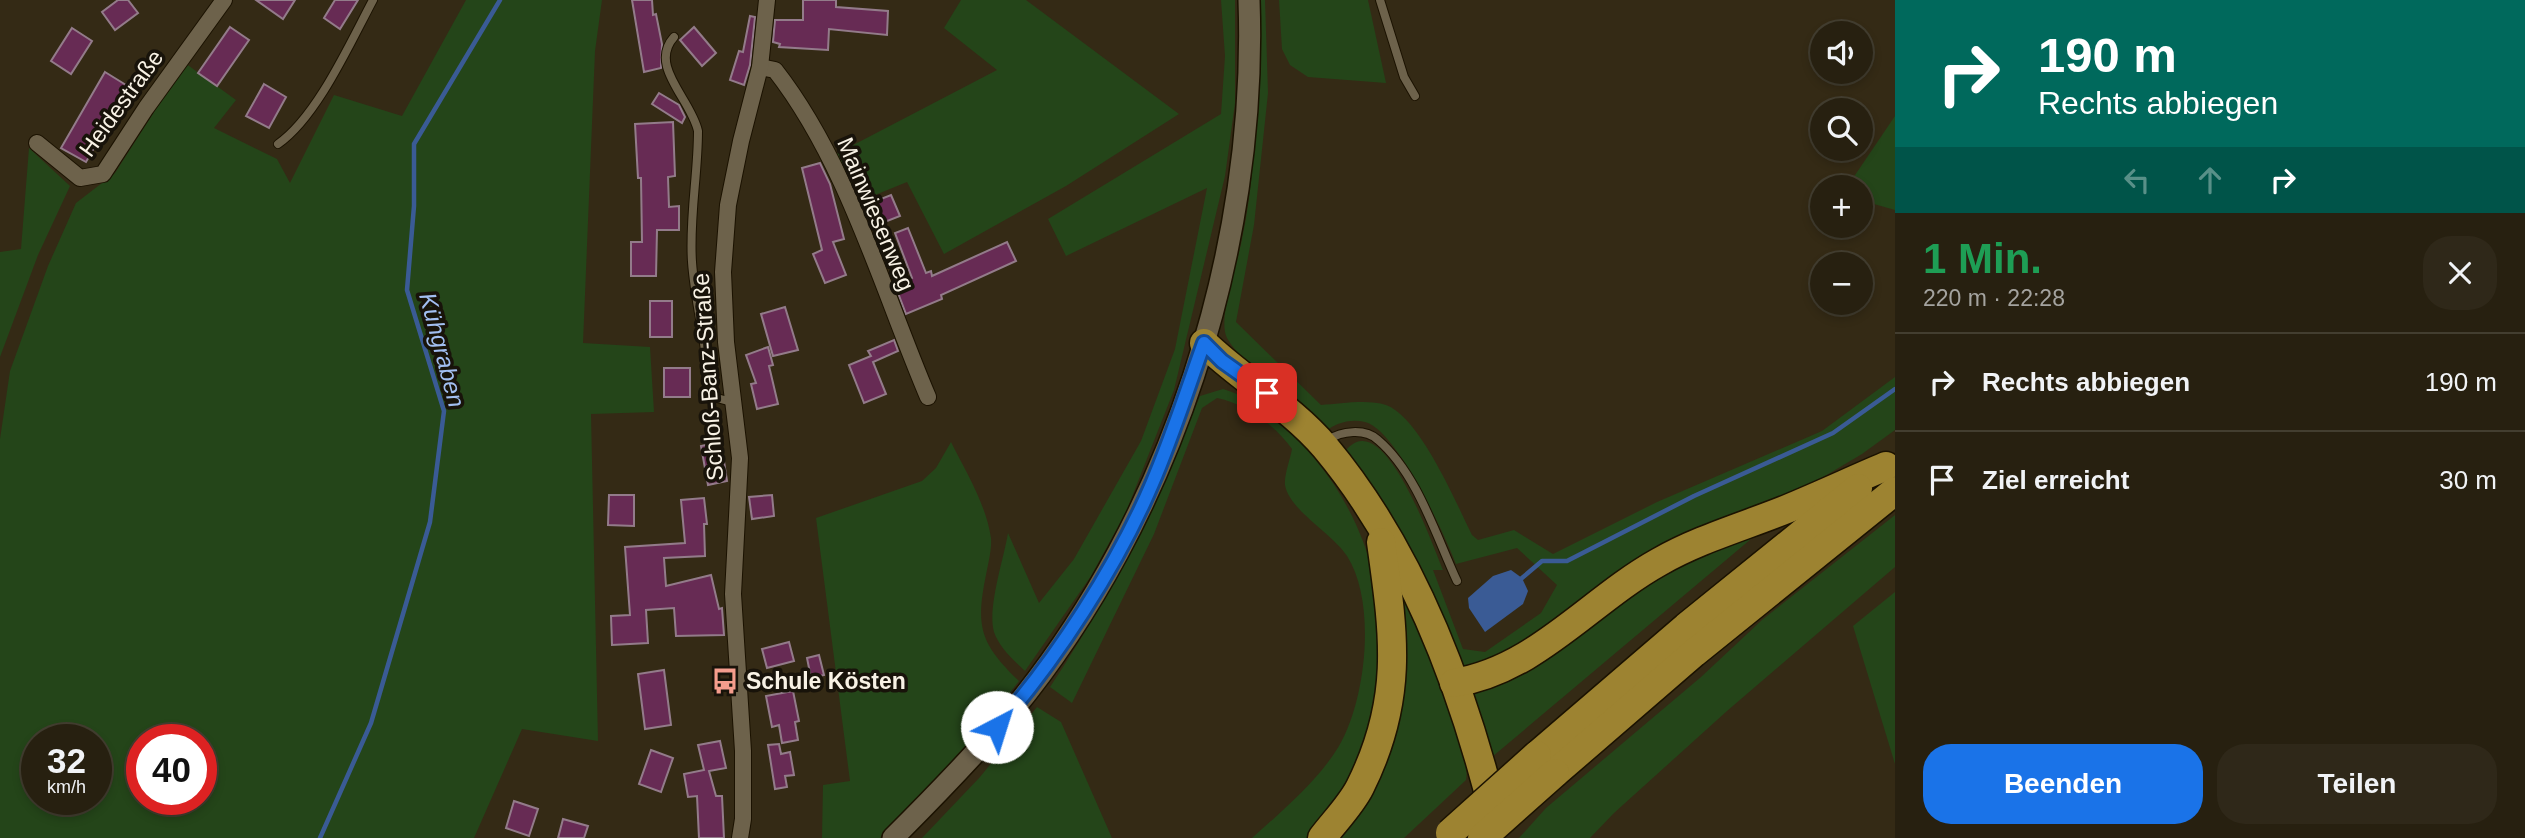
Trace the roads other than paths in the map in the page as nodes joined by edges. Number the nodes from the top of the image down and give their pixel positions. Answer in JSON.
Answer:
{"nodes":[{"id":1,"x":225,"y":0,"type":"edge"},
{"id":2,"x":373,"y":0,"type":"edge"},
{"id":3,"x":767,"y":0,"type":"edge"},
{"id":4,"x":1249,"y":0,"type":"edge"},
{"id":5,"x":1380,"y":0,"type":"edge"},
{"id":6,"x":674,"y":37,"type":"dead end"},
{"id":7,"x":760,"y":67,"type":"junction"},
{"id":8,"x":1415,"y":96,"type":"dead end"},
{"id":9,"x":37,"y":143,"type":"dead end"},
{"id":10,"x":278,"y":144,"type":"dead end"},
{"id":11,"x":1204,"y":343,"type":"junction"},
{"id":12,"x":928,"y":397,"type":"dead end"},
{"id":13,"x":735,"y":403,"type":"junction"},
{"id":14,"x":1322,"y":444,"type":"junction"},
{"id":15,"x":1892,"y":472,"type":"edge"},
{"id":16,"x":1378,"y":522,"type":"junction"},
{"id":17,"x":1457,"y":581,"type":"dead end"},
{"id":18,"x":1454,"y":683,"type":"junction"},
{"id":19,"x":1546,"y":764,"type":"junction"},
{"id":20,"x":1447,"y":835,"type":"edge"},
{"id":21,"x":740,"y":838,"type":"edge"},
{"id":22,"x":893,"y":838,"type":"edge"},
{"id":23,"x":1322,"y":838,"type":"edge"},
{"id":24,"x":1482,"y":838,"type":"edge"},
{"id":25,"x":1499,"y":838,"type":"edge"}],
"edges":[{"from":1,"to":9,"type":"street","name":"Heidestraße"},
{"from":2,"to":10,"type":"lane"},
{"from":3,"to":7,"type":"street","name":"Schloß-Banz-Straße"},
{"from":4,"to":11,"type":"street"},
{"from":5,"to":8,"type":"lane"},
{"from":6,"to":13,"type":"lane"},
{"from":7,"to":12,"type":"street","name":"Mainwiesenweg"},
{"from":7,"to":13,"type":"street","name":"Schloß-Banz-Straße"},
{"from":11,"to":14,"type":"highway"},
{"from":11,"to":22,"type":"street"},
{"from":13,"to":21,"type":"street","name":"Schloß-Banz-Straße"},
{"from":14,"to":16,"type":"highway"},
{"from":14,"to":17,"type":"lane"},
{"from":15,"to":18,"type":"highway"},
{"from":15,"to":19,"type":"highway"},
{"from":16,"to":18,"type":"highway"},
{"from":16,"to":23,"type":"highway"},
{"from":18,"to":25,"type":"highway"},
{"from":19,"to":20,"type":"highway","bridge":true},
{"from":19,"to":24,"type":"highway","bridge":true}]}
